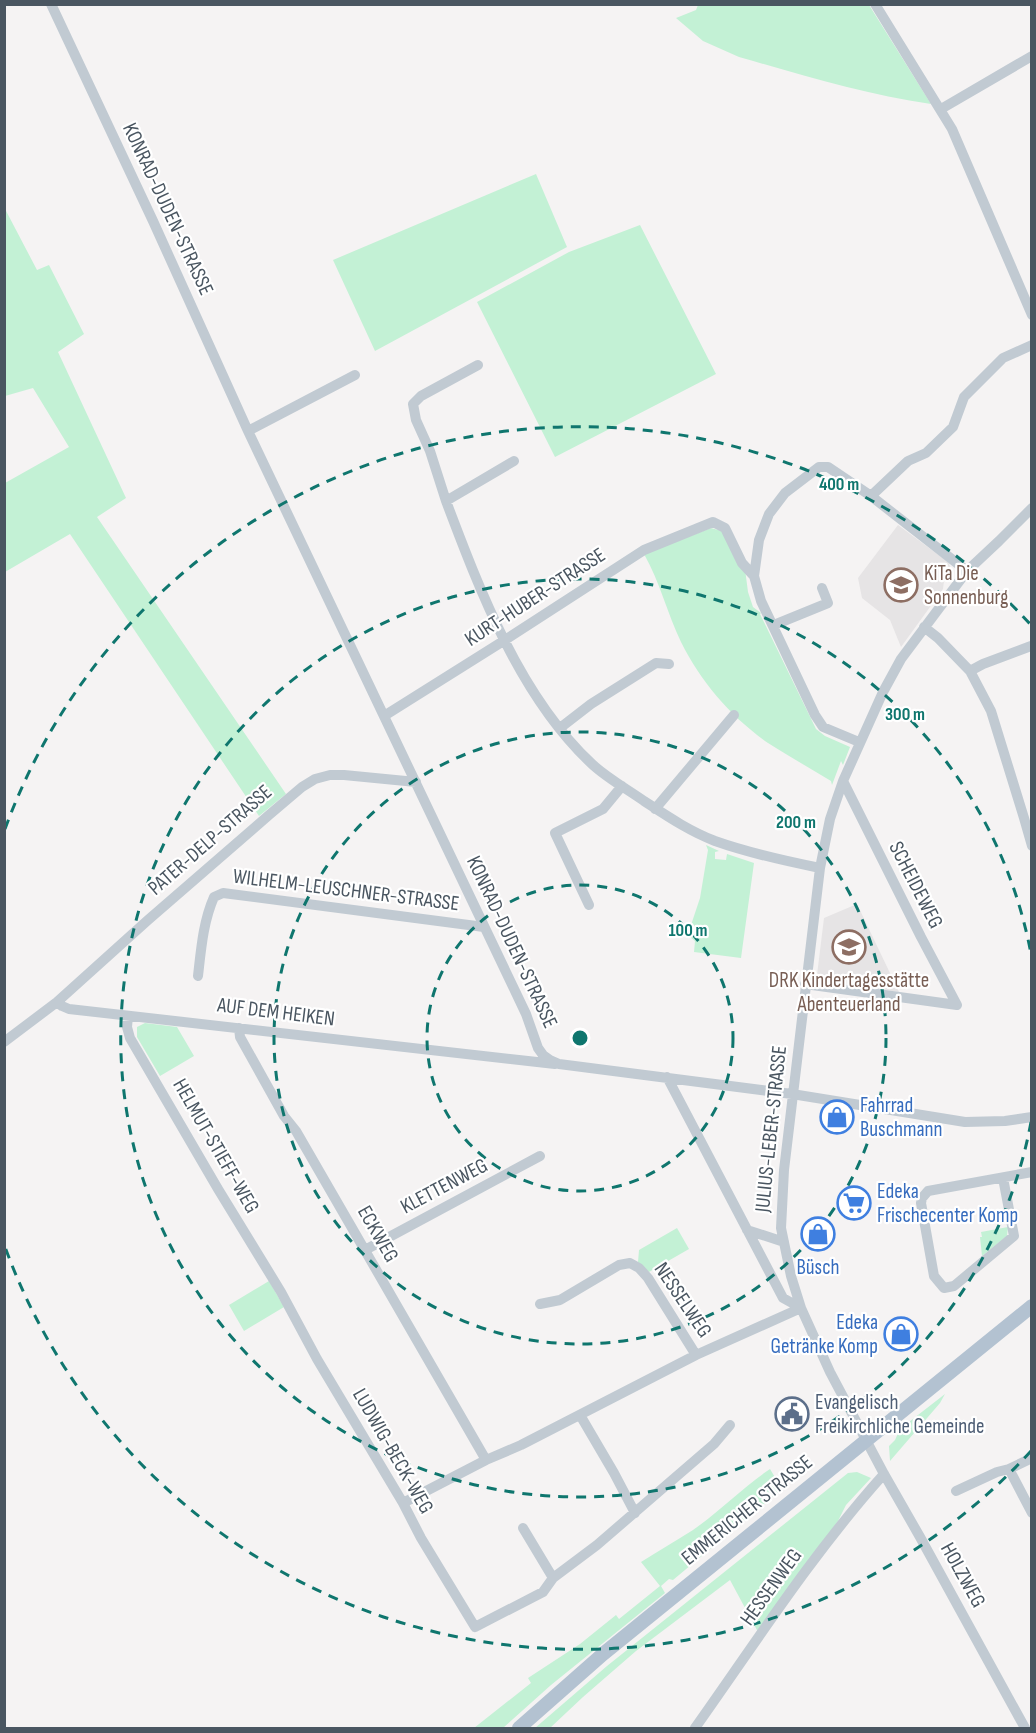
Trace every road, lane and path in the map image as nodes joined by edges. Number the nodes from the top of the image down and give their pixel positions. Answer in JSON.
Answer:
{"nodes":[{"id":1,"x":51,"y":4,"type":"edge"},
{"id":2,"x":875,"y":4,"type":"edge"},
{"id":3,"x":1032,"y":56,"type":"edge"},
{"id":4,"x":941,"y":109,"type":"junction"},
{"id":5,"x":1032,"y":315,"type":"edge"},
{"id":6,"x":1032,"y":345,"type":"edge"},
{"id":7,"x":478,"y":365,"type":"dead end"},
{"id":8,"x":355,"y":375,"type":"dead end"},
{"id":9,"x":248,"y":431,"type":"junction"},
{"id":10,"x":513,"y":461,"type":"dead end"},
{"id":11,"x":871,"y":496,"type":"junction"},
{"id":12,"x":446,"y":501,"type":"junction"},
{"id":13,"x":1032,"y":508,"type":"edge"},
{"id":14,"x":967,"y":570,"type":"junction"},
{"id":15,"x":754,"y":576,"type":"junction"},
{"id":16,"x":822,"y":588,"type":"dead end"},
{"id":17,"x":774,"y":625,"type":"junction"},
{"id":18,"x":924,"y":627,"type":"junction"},
{"id":19,"x":506,"y":640,"type":"junction"},
{"id":20,"x":1031,"y":646,"type":"edge"},
{"id":21,"x":669,"y":664,"type":"dead end"},
{"id":22,"x":970,"y":671,"type":"junction"},
{"id":23,"x":734,"y":715,"type":"dead end"},
{"id":24,"x":384,"y":716,"type":"junction"},
{"id":25,"x":560,"y":728,"type":"junction"},
{"id":26,"x":859,"y":742,"type":"junction"},
{"id":27,"x":843,"y":781,"type":"junction"},
{"id":28,"x":416,"y":782,"type":"junction"},
{"id":29,"x":622,"y":786,"type":"junction"},
{"id":30,"x":655,"y":808,"type":"junction"},
{"id":31,"x":1032,"y":846,"type":"edge"},
{"id":32,"x":820,"y":868,"type":"junction"},
{"id":33,"x":589,"y":905,"type":"dead end"},
{"id":34,"x":484,"y":927,"type":"junction"},
{"id":35,"x":198,"y":976,"type":"dead end"},
{"id":36,"x":805,"y":984,"type":"junction"},
{"id":37,"x":57,"y":1002,"type":"junction"},
{"id":38,"x":128,"y":1016,"type":"junction"},
{"id":39,"x":239,"y":1028,"type":"junction"},
{"id":40,"x":4,"y":1042,"type":"edge"},
{"id":41,"x":559,"y":1064,"type":"junction"},
{"id":42,"x":667,"y":1077,"type":"junction"},
{"id":43,"x":792,"y":1094,"type":"junction"},
{"id":44,"x":1031,"y":1118,"type":"edge"},
{"id":45,"x":540,"y":1156,"type":"dead end"},
{"id":46,"x":1032,"y":1172,"type":"edge"},
{"id":47,"x":1003,"y":1178,"type":"junction"},
{"id":48,"x":747,"y":1230,"type":"junction"},
{"id":49,"x":784,"y":1242,"type":"junction"},
{"id":50,"x":365,"y":1250,"type":"junction"},
{"id":51,"x":281,"y":1292,"type":"joint"},
{"id":52,"x":540,"y":1304,"type":"dead end"},
{"id":53,"x":1032,"y":1306,"type":"edge"},
{"id":54,"x":801,"y":1308,"type":"junction"},
{"id":55,"x":696,"y":1355,"type":"junction"},
{"id":56,"x":580,"y":1415,"type":"junction"},
{"id":57,"x":730,"y":1425,"type":"dead end"},
{"id":58,"x":866,"y":1440,"type":"junction"},
{"id":59,"x":1032,"y":1458,"type":"edge"},
{"id":60,"x":486,"y":1460,"type":"junction"},
{"id":61,"x":1009,"y":1469,"type":"junction"},
{"id":62,"x":884,"y":1474,"type":"junction"},
{"id":63,"x":956,"y":1491,"type":"dead end"},
{"id":64,"x":403,"y":1503,"type":"junction"},
{"id":65,"x":635,"y":1513,"type":"junction"},
{"id":66,"x":1032,"y":1513,"type":"edge"},
{"id":67,"x":522,"y":1527,"type":"dead end"},
{"id":68,"x":553,"y":1578,"type":"junction"},
{"id":69,"x":519,"y":1728,"type":"edge"},
{"id":70,"x":695,"y":1728,"type":"edge"},
{"id":71,"x":1025,"y":1728,"type":"edge"}],
"edges":[{"from":1,"to":9,"type":"street","name":"KONRAD-DUDEN-STRASSE"},
{"from":2,"to":4,"type":"street"},
{"from":3,"to":4,"type":"street"},
{"from":4,"to":5,"type":"street"},
{"from":6,"to":11,"type":"street"},
{"from":7,"to":12,"type":"street"},
{"from":8,"to":9,"type":"street"},
{"from":9,"to":24,"type":"street","name":"KONRAD-DUDEN-STRASSE"},
{"from":10,"to":12,"type":"street"},
{"from":11,"to":14,"type":"street"},
{"from":11,"to":15,"type":"street"},
{"from":12,"to":19,"type":"street"},
{"from":13,"to":14,"type":"street","name":"JULIUS-LEBER-STRASSE"},
{"from":14,"to":18,"type":"street","name":"JULIUS-LEBER-STRASSE"},
{"from":15,"to":17,"type":"street"},
{"from":15,"to":19,"type":"street","name":"KURT-HUBER-STRASSE"},
{"from":16,"to":17,"type":"street"},
{"from":17,"to":26,"type":"street"},
{"from":18,"to":22,"type":"street"},
{"from":18,"to":26,"type":"street","name":"JULIUS-LEBER-STRASSE"},
{"from":19,"to":24,"type":"street","name":"KURT-HUBER-STRASSE"},
{"from":19,"to":25,"type":"street"},
{"from":20,"to":22,"type":"street"},
{"from":21,"to":25,"type":"street"},
{"from":22,"to":31,"type":"street"},
{"from":23,"to":30,"type":"street"},
{"from":24,"to":28,"type":"street","name":"KONRAD-DUDEN-STRASSE"},
{"from":25,"to":29,"type":"street"},
{"from":26,"to":27,"type":"street","name":"JULIUS-LEBER-STRASSE"},
{"from":27,"to":32,"type":"street","name":"JULIUS-LEBER-STRASSE"},
{"from":27,"to":36,"type":"street","name":"SCHEIDEWEG"},
{"from":28,"to":34,"type":"street","name":"KONRAD-DUDEN-STRASSE"},
{"from":28,"to":37,"type":"street","name":"PATER-DELP-STRASSE"},
{"from":29,"to":30,"type":"street"},
{"from":29,"to":33,"type":"street"},
{"from":30,"to":32,"type":"street"},
{"from":32,"to":36,"type":"street","name":"JULIUS-LEBER-STRASSE"},
{"from":34,"to":35,"type":"street","name":"WILHELM-LEUSCHNER-STRASSE"},
{"from":34,"to":41,"type":"street","name":"KONRAD-DUDEN-STRASSE"},
{"from":36,"to":43,"type":"street","name":"JULIUS-LEBER-STRASSE"},
{"from":37,"to":38,"type":"street","name":"AUF DEM HEIKEN"},
{"from":37,"to":40,"type":"street"},
{"from":38,"to":39,"type":"street","name":"AUF DEM HEIKEN"},
{"from":38,"to":51,"type":"street","name":"HELMUT-STIEFF-WEG"},
{"from":39,"to":41,"type":"street","name":"AUF DEM HEIKEN"},
{"from":39,"to":50,"type":"street","name":"ECKWEG"},
{"from":41,"to":42,"type":"street"},
{"from":42,"to":43,"type":"street"},
{"from":42,"to":48,"type":"street"},
{"from":43,"to":44,"type":"street"},
{"from":43,"to":49,"type":"street","name":"JULIUS-LEBER-STRASSE"},
{"from":45,"to":50,"type":"street","name":"KLETTENWEG"},
{"from":46,"to":47,"type":"street"},
{"from":47,"to":47,"type":"street"},
{"from":48,"to":49,"type":"street"},
{"from":48,"to":54,"type":"street"},
{"from":49,"to":54,"type":"street","name":"JULIUS-LEBER-STRASSE"},
{"from":50,"to":60,"type":"street","name":"ECKWEG"},
{"from":51,"to":64,"type":"street","name":"LUDWIG-BECK-WEG"},
{"from":52,"to":55,"type":"street","name":"NESSELWEG"},
{"from":53,"to":58,"type":"main road","name":"EMMERICHER STRASSE"},
{"from":54,"to":55,"type":"street"},
{"from":54,"to":58,"type":"street","name":"JULIUS-LEBER-STRASSE"},
{"from":55,"to":56,"type":"street"},
{"from":56,"to":60,"type":"street"},
{"from":56,"to":65,"type":"street"},
{"from":57,"to":65,"type":"street"},
{"from":58,"to":62,"type":"street","name":"HOLZWEG"},
{"from":58,"to":69,"type":"main road","name":"EMMERICHER STRASSE"},
{"from":59,"to":61,"type":"street"},
{"from":60,"to":64,"type":"street"},
{"from":61,"to":63,"type":"street"},
{"from":61,"to":66,"type":"street"},
{"from":62,"to":70,"type":"street","name":"HESSENWEG"},
{"from":62,"to":71,"type":"street","name":"HOLZWEG"},
{"from":64,"to":68,"type":"street","name":"LUDWIG-BECK-WEG"},
{"from":65,"to":68,"type":"street"},
{"from":67,"to":68,"type":"street"}]}
